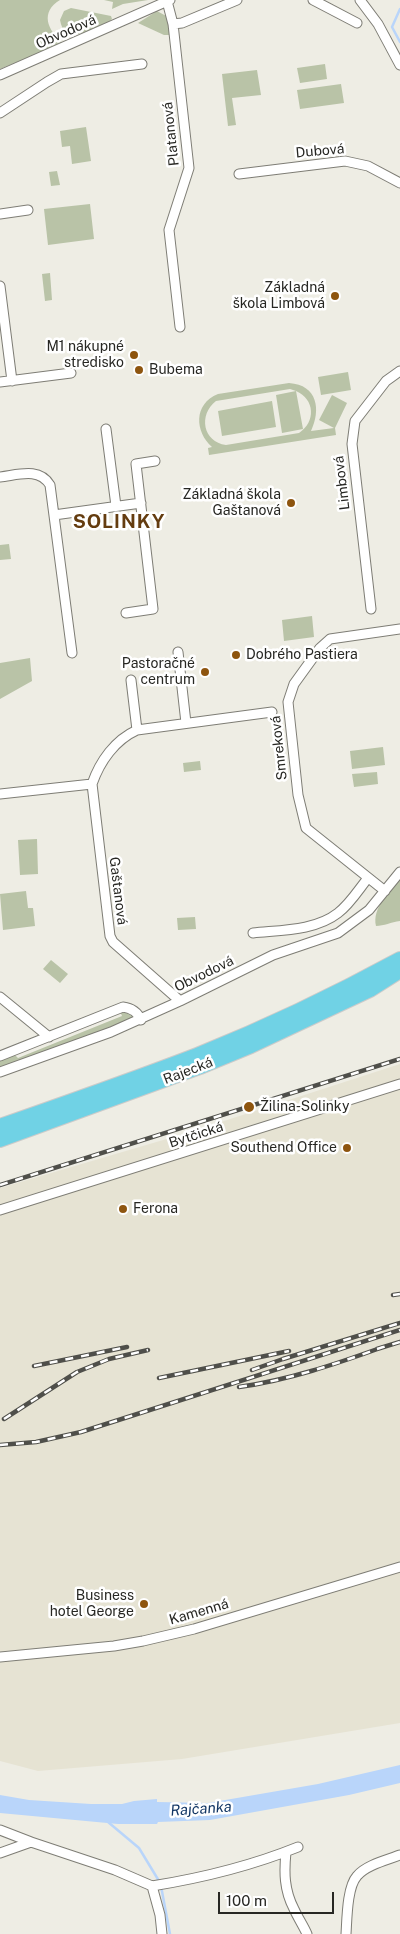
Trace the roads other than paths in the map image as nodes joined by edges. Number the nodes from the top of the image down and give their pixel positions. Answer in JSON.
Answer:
{"nodes":[{"id":1,"x":237,"y":0,"type":"edge"},
{"id":2,"x":313,"y":0,"type":"edge"},
{"id":3,"x":360,"y":0,"type":"edge"},
{"id":4,"x":168,"y":1,"type":"edge"},
{"id":5,"x":357,"y":23,"type":"dead end"},
{"id":6,"x":173,"y":24,"type":"junction"},
{"id":7,"x":142,"y":64,"type":"dead end"},
{"id":8,"x":400,"y":65,"type":"edge"},
{"id":9,"x":0,"y":75,"type":"edge"},
{"id":10,"x":0,"y":113,"type":"edge"},
{"id":11,"x":239,"y":174,"type":"dead end"},
{"id":12,"x":400,"y":183,"type":"edge"},
{"id":13,"x":28,"y":210,"type":"dead end"},
{"id":14,"x":0,"y":214,"type":"edge"},
{"id":15,"x":0,"y":286,"type":"edge"},
{"id":16,"x":180,"y":327,"type":"dead end"},
{"id":17,"x":400,"y":371,"type":"edge"},
{"id":18,"x":72,"y":373,"type":"dead end"},
{"id":19,"x":12,"y":381,"type":"junction"},
{"id":20,"x":0,"y":382,"type":"edge"},
{"id":21,"x":106,"y":429,"type":"dead end"},
{"id":22,"x":156,"y":461,"type":"dead end"},
{"id":23,"x":0,"y":477,"type":"edge"},
{"id":24,"x":141,"y":503,"type":"junction"},
{"id":25,"x":116,"y":506,"type":"junction"},
{"id":26,"x":54,"y":515,"type":"junction"},
{"id":27,"x":371,"y":609,"type":"dead end"},
{"id":28,"x":126,"y":613,"type":"dead end"},
{"id":29,"x":400,"y":629,"type":"edge"},
{"id":30,"x":178,"y":652,"type":"dead end"},
{"id":31,"x":72,"y":653,"type":"dead end"},
{"id":32,"x":131,"y":680,"type":"dead end"},
{"id":33,"x":272,"y":712,"type":"dead end"},
{"id":34,"x":186,"y":722,"type":"junction"},
{"id":35,"x":137,"y":730,"type":"junction"},
{"id":36,"x":92,"y":784,"type":"junction"},
{"id":37,"x":0,"y":794,"type":"edge"},
{"id":38,"x":400,"y":872,"type":"edge"},
{"id":39,"x":368,"y":878,"type":"junction"},
{"id":40,"x":386,"y":891,"type":"junction"},
{"id":41,"x":253,"y":933,"type":"dead end"},
{"id":42,"x":400,"y":959,"type":"edge"},
{"id":43,"x":400,"y":971,"type":"edge"},
{"id":44,"x":400,"y":982,"type":"edge"},
{"id":45,"x":368,"y":984,"type":"junction"},
{"id":46,"x":0,"y":997,"type":"edge"},
{"id":47,"x":180,"y":1001,"type":"junction"},
{"id":48,"x":141,"y":1020,"type":"junction"},
{"id":49,"x":49,"y":1037,"type":"junction"},
{"id":50,"x":0,"y":1056,"type":"edge"},
{"id":51,"x":0,"y":1072,"type":"edge"},
{"id":52,"x":400,"y":1084,"type":"edge"},
{"id":53,"x":0,"y":1126,"type":"edge"},
{"id":54,"x":0,"y":1140,"type":"edge"},
{"id":55,"x":0,"y":1210,"type":"edge"},
{"id":56,"x":400,"y":1567,"type":"edge"},
{"id":57,"x":0,"y":1657,"type":"edge"},
{"id":58,"x":0,"y":1830,"type":"edge"},
{"id":59,"x":31,"y":1842,"type":"junction"},
{"id":60,"x":298,"y":1847,"type":"dead end"},
{"id":61,"x":286,"y":1852,"type":"junction"},
{"id":62,"x":0,"y":1853,"type":"edge"},
{"id":63,"x":400,"y":1855,"type":"edge"},
{"id":64,"x":157,"y":1885,"type":"junction"},
{"id":65,"x":162,"y":1934,"type":"edge"},
{"id":66,"x":307,"y":1934,"type":"edge"},
{"id":67,"x":346,"y":1934,"type":"edge"}],
"edges":[{"from":1,"to":6,"type":"street"},
{"from":2,"to":5,"type":"street"},
{"from":3,"to":8,"type":"street"},
{"from":4,"to":6,"type":"street","name":"Platanová"},
{"from":4,"to":9,"type":"street","name":"Obvodová"},
{"from":6,"to":16,"type":"street","name":"Platanová"},
{"from":7,"to":10,"type":"street"},
{"from":11,"to":12,"type":"street","name":"Dubová"},
{"from":13,"to":14,"type":"street"},
{"from":15,"to":19,"type":"street"},
{"from":17,"to":27,"type":"street","name":"Limbová"},
{"from":18,"to":19,"type":"street"},
{"from":19,"to":20,"type":"street"},
{"from":21,"to":25,"type":"street"},
{"from":22,"to":24,"type":"street"},
{"from":23,"to":26,"type":"street"},
{"from":24,"to":25,"type":"street"},
{"from":24,"to":28,"type":"street"},
{"from":25,"to":26,"type":"street"},
{"from":26,"to":31,"type":"street"},
{"from":29,"to":39,"type":"street","name":"Smreková"},
{"from":30,"to":34,"type":"street"},
{"from":32,"to":35,"type":"street"},
{"from":33,"to":34,"type":"street"},
{"from":34,"to":35,"type":"street"},
{"from":35,"to":36,"type":"street"},
{"from":36,"to":37,"type":"street"},
{"from":36,"to":47,"type":"street","name":"Gaštanová"},
{"from":38,"to":40,"type":"street","name":"Obvodová"},
{"from":39,"to":40,"type":"street","name":"Smreková"},
{"from":39,"to":41,"type":"street"},
{"from":40,"to":47,"type":"street","name":"Obvodová"},
{"from":42,"to":45,"type":"main road"},
{"from":43,"to":45,"type":"main road"},
{"from":44,"to":45,"type":"main road"},
{"from":45,"to":53,"type":"main road","name":"Rajecká"},
{"from":45,"to":54,"type":"main road","name":"Rajecká"},
{"from":46,"to":49,"type":"street"},
{"from":47,"to":48,"type":"street","name":"Obvodová"},
{"from":48,"to":49,"type":"street"},
{"from":48,"to":51,"type":"street","name":"Obvodová"},
{"from":49,"to":50,"type":"street"},
{"from":52,"to":55,"type":"street","name":"Bytčická"},
{"from":56,"to":57,"type":"street","name":"Kamenná"},
{"from":58,"to":59,"type":"street"},
{"from":59,"to":62,"type":"street"},
{"from":59,"to":64,"type":"street"},
{"from":60,"to":61,"type":"street"},
{"from":61,"to":64,"type":"street"},
{"from":61,"to":66,"type":"street"},
{"from":63,"to":67,"type":"street"},
{"from":64,"to":65,"type":"street"}]}
